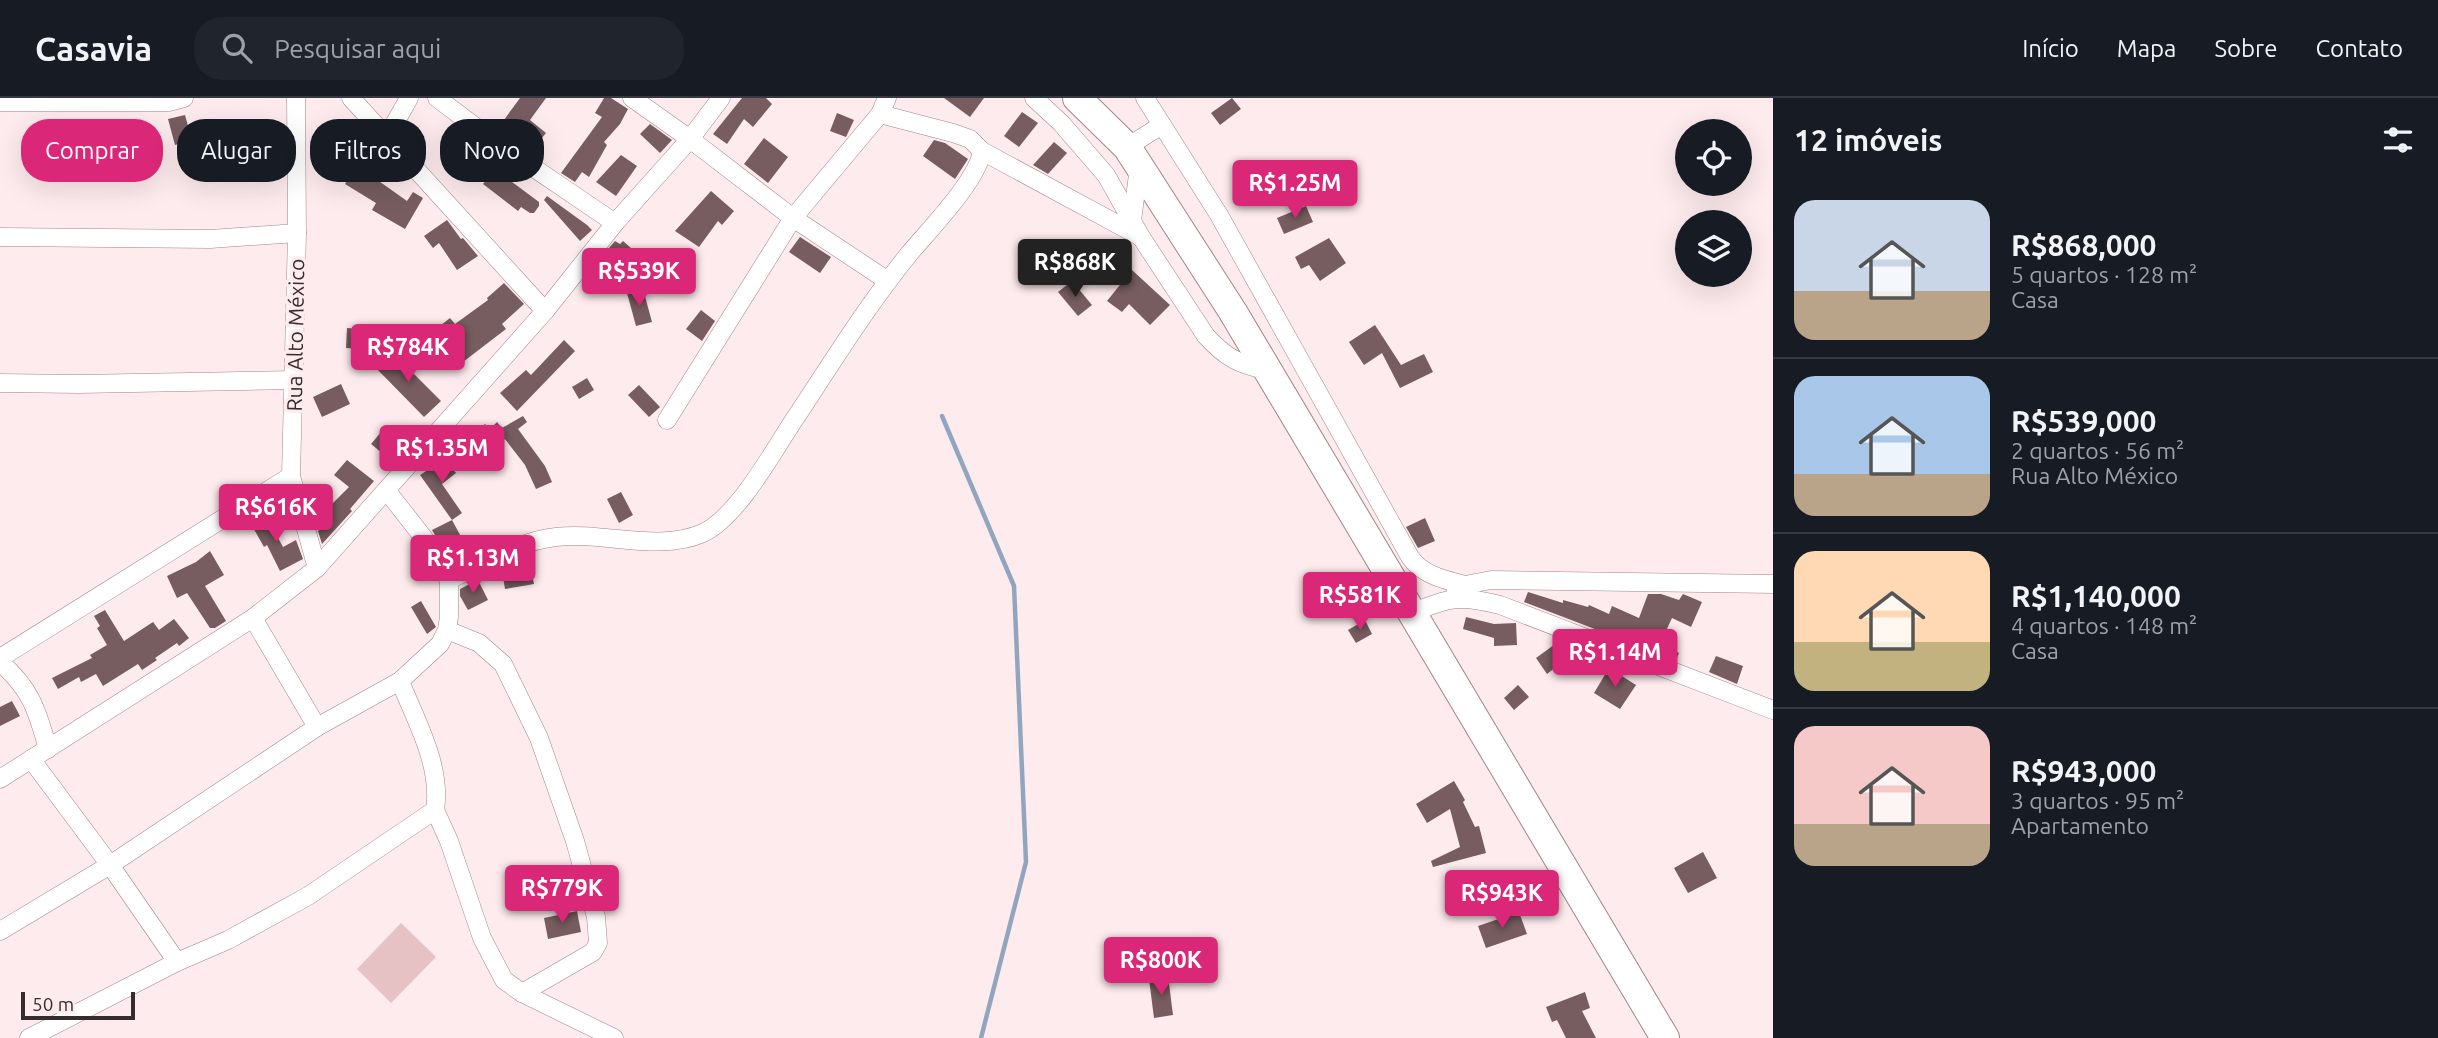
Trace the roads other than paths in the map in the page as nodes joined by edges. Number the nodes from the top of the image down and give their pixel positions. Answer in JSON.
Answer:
{"nodes":[{"id":1,"x":184,"y":98,"type":"edge"},
{"id":2,"x":296,"y":98,"type":"edge"},
{"id":3,"x":351,"y":98,"type":"edge"},
{"id":4,"x":409,"y":98,"type":"edge"},
{"id":5,"x":437,"y":98,"type":"edge"},
{"id":6,"x":632,"y":98,"type":"edge"},
{"id":7,"x":721,"y":98,"type":"edge"},
{"id":8,"x":1034,"y":98,"type":"edge"},
{"id":9,"x":1077,"y":98,"type":"edge"},
{"id":10,"x":1145,"y":98,"type":"edge"},
{"id":11,"x":0,"y":102,"type":"edge"},
{"id":12,"x":883,"y":106,"type":"edge"},
{"id":13,"x":370,"y":119,"type":"edge"},
{"id":14,"x":397,"y":119,"type":"edge"},
{"id":15,"x":1162,"y":125,"type":"junction"},
{"id":16,"x":690,"y":139,"type":"junction"},
{"id":17,"x":982,"y":151,"type":"junction"},
{"id":18,"x":1133,"y":157,"type":"junction"},
{"id":19,"x":426,"y":180,"type":"edge"},
{"id":20,"x":793,"y":218,"type":"junction"},
{"id":21,"x":615,"y":223,"type":"junction"},
{"id":22,"x":1137,"y":229,"type":"junction"},
{"id":23,"x":297,"y":233,"type":"junction"},
{"id":24,"x":0,"y":237,"type":"edge"},
{"id":25,"x":888,"y":281,"type":"junction"},
{"id":26,"x":545,"y":311,"type":"junction"},
{"id":27,"x":1275,"y":317,"type":"junction"},
{"id":28,"x":1247,"y":334,"type":"junction"},
{"id":29,"x":1269,"y":371,"type":"junction"},
{"id":30,"x":294,"y":380,"type":"junction"},
{"id":31,"x":0,"y":383,"type":"edge"},
{"id":32,"x":1328,"y":413,"type":"junction"},
{"id":33,"x":667,"y":420,"type":"dead end"},
{"id":34,"x":1301,"y":426,"type":"junction"},
{"id":35,"x":292,"y":476,"type":"junction"},
{"id":36,"x":387,"y":491,"type":"junction"},
{"id":37,"x":317,"y":568,"type":"junction"},
{"id":38,"x":449,"y":580,"type":"junction"},
{"id":39,"x":1773,"y":584,"type":"edge"},
{"id":40,"x":1465,"y":585,"type":"junction"},
{"id":41,"x":1445,"y":599,"type":"junction"},
{"id":42,"x":1412,"y":613,"type":"junction"},
{"id":43,"x":253,"y":618,"type":"junction"},
{"id":44,"x":447,"y":631,"type":"junction"},
{"id":45,"x":0,"y":660,"type":"edge"},
{"id":46,"x":400,"y":681,"type":"junction"},
{"id":47,"x":1773,"y":710,"type":"edge"},
{"id":48,"x":317,"y":727,"type":"junction"},
{"id":49,"x":48,"y":749,"type":"junction"},
{"id":50,"x":31,"y":760,"type":"junction"},
{"id":51,"x":0,"y":779,"type":"edge"},
{"id":52,"x":435,"y":810,"type":"junction"},
{"id":53,"x":110,"y":865,"type":"junction"},
{"id":54,"x":0,"y":931,"type":"edge"},
{"id":55,"x":177,"y":962,"type":"junction"},
{"id":56,"x":522,"y":993,"type":"junction"},
{"id":57,"x":29,"y":1038,"type":"edge"},
{"id":58,"x":614,"y":1038,"type":"edge"},
{"id":59,"x":1665,"y":1038,"type":"edge"}],
"edges":[{"from":1,"to":11,"type":"street"},
{"from":2,"to":23,"type":"street","name":"Rua Alto México"},
{"from":3,"to":13,"type":"street"},
{"from":4,"to":14,"type":"street"},
{"from":5,"to":21,"type":"street"},
{"from":6,"to":16,"type":"street"},
{"from":7,"to":16,"type":"street"},
{"from":8,"to":22,"type":"street"},
{"from":9,"to":18,"type":"main road"},
{"from":10,"to":15,"type":"street"},
{"from":12,"to":17,"type":"street"},
{"from":12,"to":20,"type":"street"},
{"from":15,"to":18,"type":"street"},
{"from":15,"to":27,"type":"street"},
{"from":16,"to":20,"type":"street"},
{"from":16,"to":21,"type":"street"},
{"from":17,"to":22,"type":"street"},
{"from":17,"to":25,"type":"street"},
{"from":18,"to":22,"type":"street"},
{"from":18,"to":28,"type":"main road"},
{"from":19,"to":26,"type":"street"},
{"from":20,"to":25,"type":"street"},
{"from":20,"to":33,"type":"street"},
{"from":21,"to":26,"type":"street"},
{"from":22,"to":29,"type":"street"},
{"from":23,"to":24,"type":"street"},
{"from":23,"to":30,"type":"street","name":"Rua Alto México"},
{"from":25,"to":38,"type":"street"},
{"from":26,"to":36,"type":"street"},
{"from":27,"to":28,"type":"street"},
{"from":27,"to":32,"type":"street"},
{"from":28,"to":29,"type":"main road"},
{"from":29,"to":34,"type":"main road"},
{"from":30,"to":31,"type":"street"},
{"from":30,"to":35,"type":"street","name":"Rua Alto México"},
{"from":32,"to":34,"type":"street"},
{"from":32,"to":40,"type":"street"},
{"from":34,"to":42,"type":"main road"},
{"from":35,"to":37,"type":"street","name":"Rua Alto México"},
{"from":35,"to":45,"type":"street"},
{"from":36,"to":37,"type":"street"},
{"from":36,"to":38,"type":"street"},
{"from":37,"to":43,"type":"street"},
{"from":38,"to":44,"type":"street"},
{"from":39,"to":40,"type":"street"},
{"from":40,"to":41,"type":"street"},
{"from":41,"to":42,"type":"street"},
{"from":41,"to":47,"type":"street"},
{"from":42,"to":59,"type":"main road"},
{"from":43,"to":48,"type":"street"},
{"from":43,"to":49,"type":"street"},
{"from":44,"to":46,"type":"street"},
{"from":44,"to":56,"type":"street"},
{"from":45,"to":49,"type":"street"},
{"from":46,"to":48,"type":"street"},
{"from":46,"to":52,"type":"street"},
{"from":48,"to":53,"type":"street"},
{"from":49,"to":50,"type":"street"},
{"from":50,"to":51,"type":"street"},
{"from":50,"to":53,"type":"street"},
{"from":52,"to":55,"type":"street"},
{"from":52,"to":56,"type":"street"},
{"from":53,"to":54,"type":"street"},
{"from":53,"to":55,"type":"street"},
{"from":55,"to":57,"type":"street"},
{"from":56,"to":58,"type":"street"}]}
